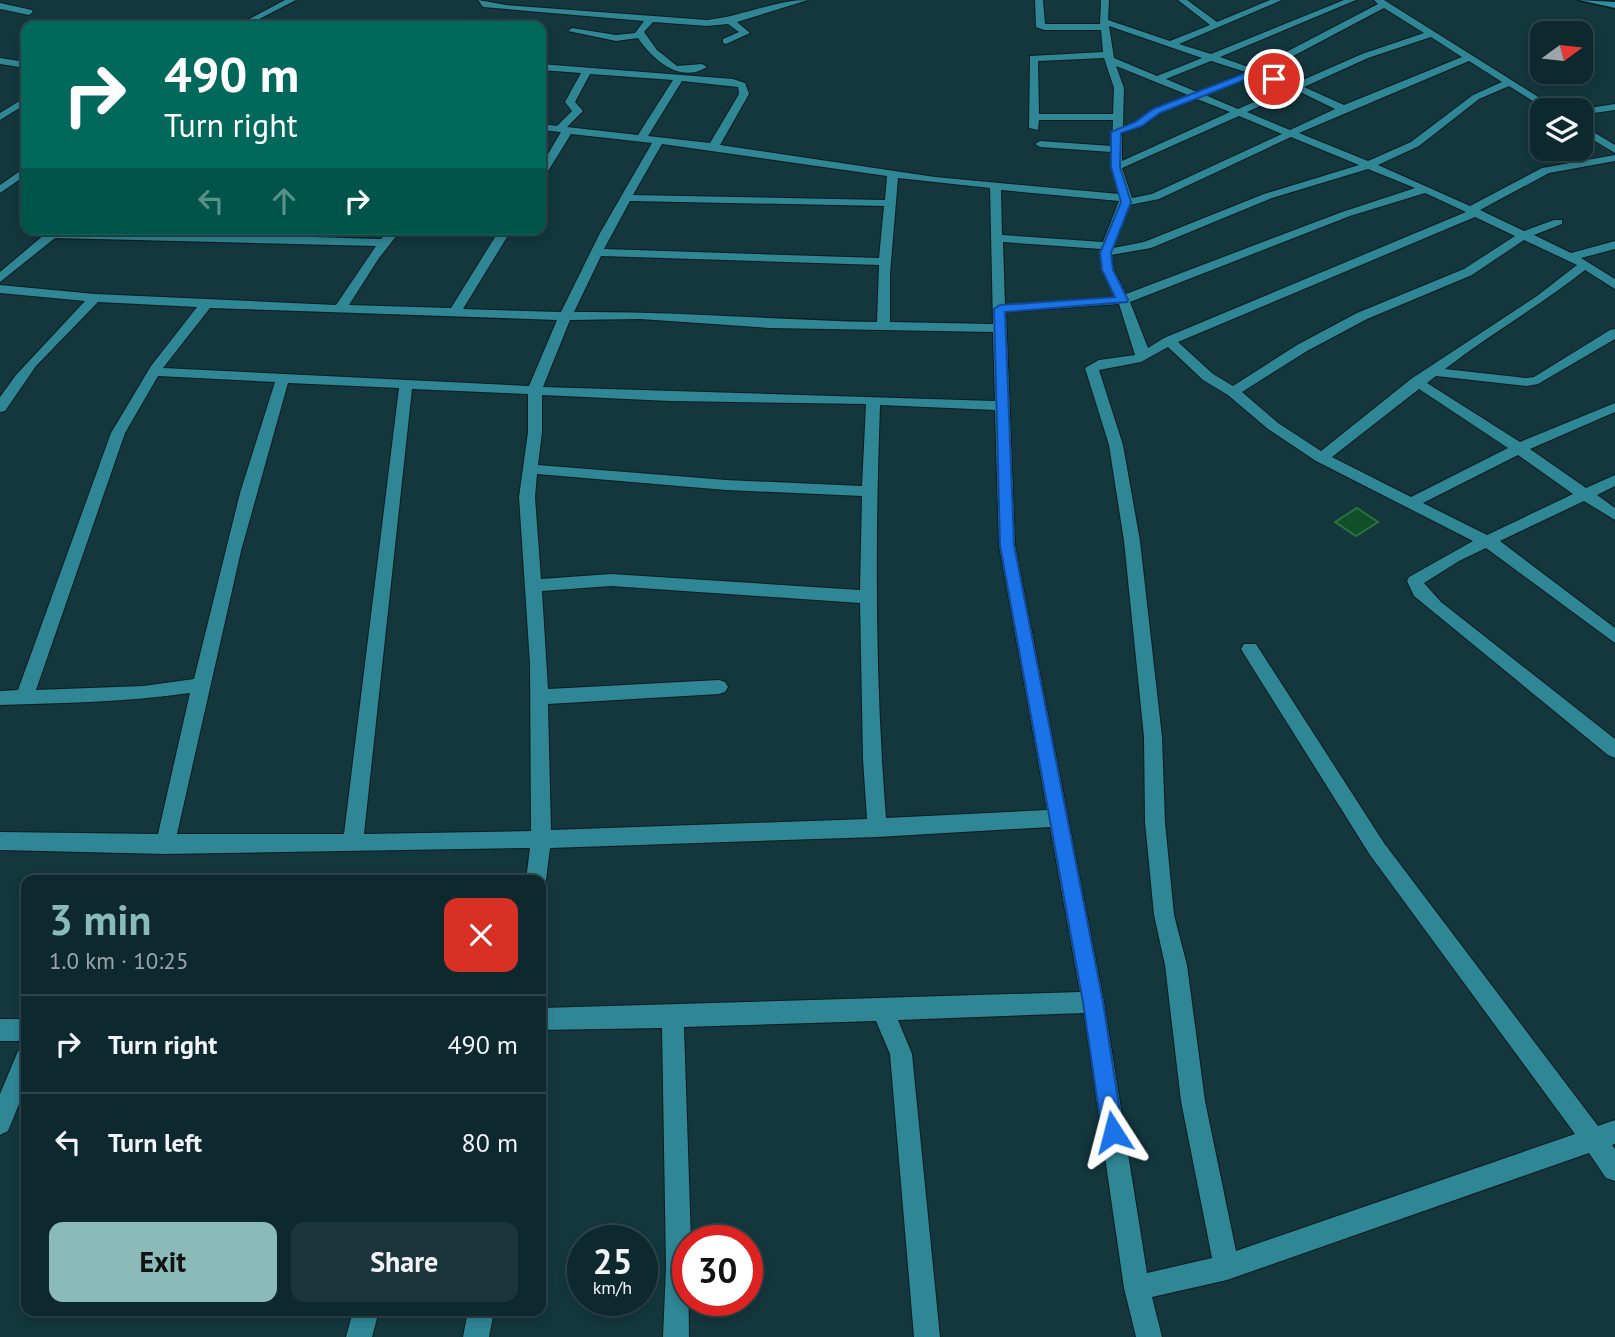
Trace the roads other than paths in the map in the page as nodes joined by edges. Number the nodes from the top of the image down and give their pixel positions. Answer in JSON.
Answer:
{"nodes":[{"id":1,"x":292,"y":0,"type":"edge"},
{"id":2,"x":482,"y":0,"type":"edge"},
{"id":3,"x":551,"y":0,"type":"edge"},
{"id":4,"x":804,"y":0,"type":"edge"},
{"id":5,"x":1039,"y":0,"type":"edge"},
{"id":6,"x":1105,"y":0,"type":"edge"},
{"id":7,"x":1182,"y":0,"type":"edge"},
{"id":8,"x":1278,"y":0,"type":"edge"},
{"id":9,"x":1352,"y":0,"type":"edge"},
{"id":10,"x":1584,"y":0,"type":"edge"},
{"id":11,"x":1608,"y":0,"type":"edge"},
{"id":12,"x":1381,"y":2,"type":"edge"},
{"id":13,"x":1615,"y":3,"type":"edge"},
{"id":14,"x":0,"y":6,"type":"edge"},
{"id":15,"x":541,"y":10,"type":"junction"},
{"id":16,"x":29,"y":12,"type":"dead end"},
{"id":17,"x":650,"y":20,"type":"junction"},
{"id":18,"x":250,"y":21,"type":"edge"},
{"id":19,"x":532,"y":21,"type":"edge"},
{"id":20,"x":730,"y":21,"type":"junction"},
{"id":21,"x":1105,"y":24,"type":"junction"},
{"id":22,"x":1216,"y":26,"type":"junction"},
{"id":23,"x":572,"y":32,"type":"dead end"},
{"id":24,"x":1433,"y":33,"type":"junction"},
{"id":25,"x":639,"y":35,"type":"junction"},
{"id":26,"x":726,"y":41,"type":"dead end"},
{"id":27,"x":1170,"y":44,"type":"junction"},
{"id":28,"x":1109,"y":57,"type":"junction"},
{"id":29,"x":1212,"y":57,"type":"junction"},
{"id":30,"x":1469,"y":57,"type":"junction"},
{"id":31,"x":0,"y":61,"type":"edge"},
{"id":32,"x":21,"y":64,"type":"edge"},
{"id":33,"x":546,"y":67,"type":"edge"},
{"id":34,"x":702,"y":67,"type":"dead end"},
{"id":35,"x":587,"y":71,"type":"junction"},
{"id":36,"x":1253,"y":73,"type":"junction"},
{"id":37,"x":679,"y":78,"type":"junction"},
{"id":38,"x":1158,"y":79,"type":"junction"},
{"id":39,"x":1510,"y":82,"type":"junction"},
{"id":40,"x":1296,"y":86,"type":"junction"},
{"id":41,"x":1196,"y":95,"type":"junction"},
{"id":42,"x":1535,"y":98,"type":"edge"},
{"id":43,"x":21,"y":103,"type":"edge"},
{"id":44,"x":1615,"y":107,"type":"edge"},
{"id":45,"x":1343,"y":109,"type":"junction"},
{"id":46,"x":1593,"y":110,"type":"edge"},
{"id":47,"x":1238,"y":113,"type":"junction"},
{"id":48,"x":2,"y":116,"type":"edge"},
{"id":49,"x":1119,"y":117,"type":"junction"},
{"id":50,"x":21,"y":118,"type":"edge"},
{"id":51,"x":546,"y":128,"type":"edge"},
{"id":52,"x":564,"y":130,"type":"junction"},
{"id":53,"x":1116,"y":132,"type":"junction"},
{"id":54,"x":1287,"y":133,"type":"junction"},
{"id":55,"x":1593,"y":136,"type":"edge"},
{"id":56,"x":642,"y":137,"type":"junction"},
{"id":57,"x":659,"y":140,"type":"junction"},
{"id":58,"x":1040,"y":144,"type":"dead end"},
{"id":59,"x":713,"y":147,"type":"junction"},
{"id":60,"x":1115,"y":149,"type":"junction"},
{"id":61,"x":1615,"y":150,"type":"edge"},
{"id":62,"x":1615,"y":158,"type":"edge"},
{"id":63,"x":546,"y":164,"type":"edge"},
{"id":64,"x":1367,"y":166,"type":"junction"},
{"id":65,"x":1115,"y":167,"type":"junction"},
{"id":66,"x":21,"y":174,"type":"edge"},
{"id":67,"x":893,"y":175,"type":"junction"},
{"id":68,"x":995,"y":187,"type":"junction"},
{"id":69,"x":1425,"y":189,"type":"junction"},
{"id":70,"x":0,"y":190,"type":"edge"},
{"id":71,"x":626,"y":198,"type":"junction"},
{"id":72,"x":1126,"y":200,"type":"junction"},
{"id":73,"x":891,"y":203,"type":"junction"},
{"id":74,"x":1474,"y":211,"type":"junction"},
{"id":75,"x":1558,"y":222,"type":"dead end"},
{"id":76,"x":51,"y":235,"type":"edge"},
{"id":77,"x":145,"y":235,"type":"edge"},
{"id":78,"x":391,"y":235,"type":"edge"},
{"id":79,"x":502,"y":235,"type":"edge"},
{"id":80,"x":1524,"y":235,"type":"junction"},
{"id":81,"x":995,"y":238,"type":"junction"},
{"id":82,"x":385,"y":243,"type":"junction"},
{"id":83,"x":1615,"y":245,"type":"edge"},
{"id":84,"x":1106,"y":250,"type":"junction"},
{"id":85,"x":597,"y":252,"type":"junction"},
{"id":86,"x":1569,"y":257,"type":"junction"},
{"id":87,"x":887,"y":262,"type":"junction"},
{"id":88,"x":1585,"y":264,"type":"junction"},
{"id":89,"x":0,"y":278,"type":"edge"},
{"id":90,"x":1615,"y":285,"type":"edge"},
{"id":91,"x":0,"y":289,"type":"edge"},
{"id":92,"x":95,"y":298,"type":"junction"},
{"id":93,"x":1123,"y":300,"type":"junction"},
{"id":94,"x":208,"y":304,"type":"junction"},
{"id":95,"x":341,"y":307,"type":"junction"},
{"id":96,"x":455,"y":312,"type":"junction"},
{"id":97,"x":566,"y":316,"type":"junction"},
{"id":98,"x":1000,"y":319,"type":"junction"},
{"id":99,"x":883,"y":327,"type":"junction"},
{"id":100,"x":1615,"y":333,"type":"edge"},
{"id":101,"x":1169,"y":341,"type":"junction"},
{"id":102,"x":1142,"y":357,"type":"junction"},
{"id":103,"x":154,"y":372,"type":"junction"},
{"id":104,"x":1433,"y":372,"type":"junction"},
{"id":105,"x":283,"y":377,"type":"junction"},
{"id":106,"x":406,"y":383,"type":"junction"},
{"id":107,"x":1416,"y":383,"type":"junction"},
{"id":108,"x":535,"y":389,"type":"junction"},
{"id":109,"x":1233,"y":393,"type":"junction"},
{"id":110,"x":873,"y":400,"type":"junction"},
{"id":111,"x":1002,"y":406,"type":"junction"},
{"id":112,"x":1615,"y":407,"type":"edge"},
{"id":113,"x":0,"y":408,"type":"edge"},
{"id":114,"x":1519,"y":449,"type":"junction"},
{"id":115,"x":1321,"y":458,"type":"junction"},
{"id":116,"x":530,"y":469,"type":"junction"},
{"id":117,"x":1615,"y":480,"type":"edge"},
{"id":118,"x":868,"y":491,"type":"junction"},
{"id":119,"x":1585,"y":494,"type":"junction"},
{"id":120,"x":1409,"y":504,"type":"junction"},
{"id":121,"x":1615,"y":515,"type":"edge"},
{"id":122,"x":1488,"y":541,"type":"junction"},
{"id":123,"x":533,"y":586,"type":"junction"},
{"id":124,"x":868,"y":597,"type":"junction"},
{"id":125,"x":1615,"y":637,"type":"edge"},
{"id":126,"x":1250,"y":649,"type":"dead end"},
{"id":127,"x":199,"y":685,"type":"junction"},
{"id":128,"x":719,"y":687,"type":"dead end"},
{"id":129,"x":0,"y":698,"type":"edge"},
{"id":130,"x":538,"y":698,"type":"junction"},
{"id":131,"x":24,"y":699,"type":"junction"},
{"id":132,"x":1615,"y":750,"type":"edge"},
{"id":133,"x":1058,"y":818,"type":"junction"},
{"id":134,"x":877,"y":828,"type":"junction"},
{"id":135,"x":541,"y":838,"type":"junction"},
{"id":136,"x":0,"y":841,"type":"edge"},
{"id":137,"x":353,"y":842,"type":"junction"},
{"id":138,"x":165,"y":845,"type":"junction"},
{"id":139,"x":537,"y":875,"type":"edge"},
{"id":140,"x":1093,"y":1002,"type":"junction"},
{"id":141,"x":882,"y":1009,"type":"junction"},
{"id":142,"x":673,"y":1017,"type":"junction"},
{"id":143,"x":546,"y":1018,"type":"edge"},
{"id":144,"x":0,"y":1030,"type":"edge"},
{"id":145,"x":21,"y":1030,"type":"edge"},
{"id":146,"x":21,"y":1071,"type":"edge"},
{"id":147,"x":0,"y":1123,"type":"edge"},
{"id":148,"x":1604,"y":1135,"type":"edge"},
{"id":149,"x":1615,"y":1169,"type":"edge"},
{"id":150,"x":1227,"y":1267,"type":"junction"},
{"id":151,"x":1137,"y":1288,"type":"junction"},
{"id":152,"x":365,"y":1316,"type":"edge"},
{"id":153,"x":480,"y":1316,"type":"edge"},
{"id":154,"x":359,"y":1337,"type":"edge"},
{"id":155,"x":476,"y":1337,"type":"edge"},
{"id":156,"x":676,"y":1337,"type":"edge"},
{"id":157,"x":927,"y":1337,"type":"edge"},
{"id":158,"x":1149,"y":1337,"type":"edge"}],
"edges":[{"from":1,"to":18,"type":"street"},
{"from":2,"to":15,"type":"street"},
{"from":3,"to":15,"type":"street"},
{"from":4,"to":20,"type":"street"},
{"from":5,"to":21,"type":"street"},
{"from":6,"to":21,"type":"street"},
{"from":7,"to":22,"type":"street"},
{"from":8,"to":22,"type":"street"},
{"from":9,"to":29,"type":"street"},
{"from":10,"to":13,"type":"main road"},
{"from":11,"to":13,"type":"main road"},
{"from":12,"to":24,"type":"street"},
{"from":12,"to":36,"type":"street"},
{"from":14,"to":16,"type":"street"},
{"from":15,"to":17,"type":"street"},
{"from":15,"to":19,"type":"street"},
{"from":17,"to":20,"type":"street"},
{"from":17,"to":25,"type":"street"},
{"from":20,"to":26,"type":"street"},
{"from":21,"to":27,"type":"street"},
{"from":21,"to":28,"type":"street"},
{"from":22,"to":27,"type":"street"},
{"from":23,"to":25,"type":"street"},
{"from":24,"to":30,"type":"street"},
{"from":24,"to":40,"type":"street"},
{"from":25,"to":34,"type":"street"},
{"from":27,"to":29,"type":"street"},
{"from":28,"to":38,"type":"street"},
{"from":28,"to":49,"type":"street"},
{"from":28,"to":49,"type":"street"},
{"from":29,"to":36,"type":"street"},
{"from":29,"to":38,"type":"street"},
{"from":30,"to":39,"type":"street"},
{"from":30,"to":45,"type":"street"},
{"from":31,"to":32,"type":"street"},
{"from":33,"to":35,"type":"street"},
{"from":35,"to":37,"type":"street"},
{"from":35,"to":52,"type":"street"},
{"from":36,"to":40,"type":"street"},
{"from":36,"to":41,"type":"street"},
{"from":37,"to":56,"type":"street"},
{"from":37,"to":59,"type":"street"},
{"from":38,"to":41,"type":"street"},
{"from":39,"to":42,"type":"street"},
{"from":39,"to":64,"type":"street"},
{"from":40,"to":45,"type":"street"},
{"from":40,"to":47,"type":"street"},
{"from":41,"to":47,"type":"street"},
{"from":41,"to":53,"type":"street"},
{"from":43,"to":48,"type":"street"},
{"from":44,"to":46,"type":"street"},
{"from":45,"to":54,"type":"street"},
{"from":47,"to":54,"type":"street"},
{"from":47,"to":65,"type":"street"},
{"from":48,"to":50,"type":"street"},
{"from":49,"to":53,"type":"street"},
{"from":51,"to":52,"type":"street"},
{"from":52,"to":56,"type":"street"},
{"from":52,"to":63,"type":"street"},
{"from":53,"to":60,"type":"street"},
{"from":54,"to":64,"type":"street"},
{"from":54,"to":72,"type":"street"},
{"from":55,"to":61,"type":"street"},
{"from":56,"to":57,"type":"street"},
{"from":57,"to":59,"type":"street"},
{"from":57,"to":71,"type":"street"},
{"from":58,"to":60,"type":"street"},
{"from":59,"to":67,"type":"street"},
{"from":60,"to":65,"type":"street"},
{"from":62,"to":74,"type":"street"},
{"from":64,"to":69,"type":"street"},
{"from":64,"to":84,"type":"street"},
{"from":65,"to":72,"type":"street"},
{"from":66,"to":70,"type":"street"},
{"from":67,"to":68,"type":"street"},
{"from":67,"to":73,"type":"street"},
{"from":68,"to":72,"type":"street"},
{"from":68,"to":81,"type":"street"},
{"from":69,"to":74,"type":"street"},
{"from":69,"to":93,"type":"street"},
{"from":71,"to":73,"type":"street"},
{"from":71,"to":85,"type":"street"},
{"from":72,"to":84,"type":"street"},
{"from":73,"to":87,"type":"street"},
{"from":74,"to":80,"type":"street"},
{"from":74,"to":101,"type":"street"},
{"from":75,"to":80,"type":"street"},
{"from":76,"to":89,"type":"street"},
{"from":77,"to":82,"type":"street"},
{"from":78,"to":82,"type":"street"},
{"from":79,"to":96,"type":"street"},
{"from":80,"to":86,"type":"street"},
{"from":80,"to":109,"type":"street"},
{"from":81,"to":84,"type":"street"},
{"from":81,"to":98,"type":"street"},
{"from":82,"to":95,"type":"street"},
{"from":83,"to":86,"type":"street"},
{"from":84,"to":93,"type":"street"},
{"from":85,"to":87,"type":"street"},
{"from":85,"to":97,"type":"street"},
{"from":86,"to":88,"type":"street"},
{"from":87,"to":99,"type":"street"},
{"from":88,"to":90,"type":"street"},
{"from":88,"to":104,"type":"street"},
{"from":91,"to":92,"type":"street"},
{"from":92,"to":94,"type":"street"},
{"from":92,"to":113,"type":"street"},
{"from":93,"to":98,"type":"street"},
{"from":93,"to":102,"type":"street"},
{"from":94,"to":95,"type":"street"},
{"from":94,"to":103,"type":"street"},
{"from":95,"to":96,"type":"street"},
{"from":96,"to":97,"type":"street"},
{"from":97,"to":99,"type":"street"},
{"from":97,"to":108,"type":"street"},
{"from":98,"to":99,"type":"street"},
{"from":98,"to":111,"type":"street"},
{"from":100,"to":104,"type":"street"},
{"from":101,"to":102,"type":"street"},
{"from":101,"to":109,"type":"street"},
{"from":102,"to":150,"type":"street"},
{"from":103,"to":105,"type":"street"},
{"from":103,"to":131,"type":"street"},
{"from":104,"to":107,"type":"street"},
{"from":105,"to":106,"type":"street"},
{"from":105,"to":127,"type":"street"},
{"from":106,"to":108,"type":"street"},
{"from":106,"to":137,"type":"street"},
{"from":107,"to":114,"type":"street"},
{"from":107,"to":115,"type":"street"},
{"from":108,"to":110,"type":"street"},
{"from":108,"to":116,"type":"street"},
{"from":109,"to":115,"type":"street"},
{"from":110,"to":111,"type":"street"},
{"from":110,"to":118,"type":"street"},
{"from":111,"to":133,"type":"street"},
{"from":112,"to":114,"type":"street"},
{"from":114,"to":119,"type":"street"},
{"from":114,"to":120,"type":"street"},
{"from":115,"to":120,"type":"street"},
{"from":116,"to":118,"type":"street"},
{"from":116,"to":123,"type":"street"},
{"from":117,"to":119,"type":"street"},
{"from":118,"to":124,"type":"street"},
{"from":119,"to":121,"type":"street"},
{"from":119,"to":122,"type":"street"},
{"from":120,"to":122,"type":"street"},
{"from":122,"to":125,"type":"street"},
{"from":122,"to":132,"type":"street"},
{"from":123,"to":124,"type":"street"},
{"from":123,"to":130,"type":"street"},
{"from":124,"to":134,"type":"street"},
{"from":126,"to":148,"type":"street"},
{"from":127,"to":131,"type":"street"},
{"from":127,"to":138,"type":"street"},
{"from":128,"to":130,"type":"street"},
{"from":129,"to":131,"type":"street"},
{"from":130,"to":135,"type":"street"},
{"from":133,"to":134,"type":"street"},
{"from":133,"to":140,"type":"street"},
{"from":134,"to":135,"type":"street"},
{"from":135,"to":137,"type":"street"},
{"from":135,"to":139,"type":"street"},
{"from":136,"to":138,"type":"street"},
{"from":137,"to":138,"type":"street"},
{"from":140,"to":141,"type":"street"},
{"from":140,"to":151,"type":"street"},
{"from":141,"to":142,"type":"street"},
{"from":141,"to":157,"type":"street"},
{"from":142,"to":143,"type":"street"},
{"from":142,"to":156,"type":"street"},
{"from":144,"to":145,"type":"street"},
{"from":146,"to":147,"type":"street"},
{"from":148,"to":149,"type":"street"},
{"from":148,"to":150,"type":"street"},
{"from":150,"to":151,"type":"street"},
{"from":151,"to":158,"type":"street"},
{"from":152,"to":154,"type":"street"},
{"from":153,"to":155,"type":"street"}]}
